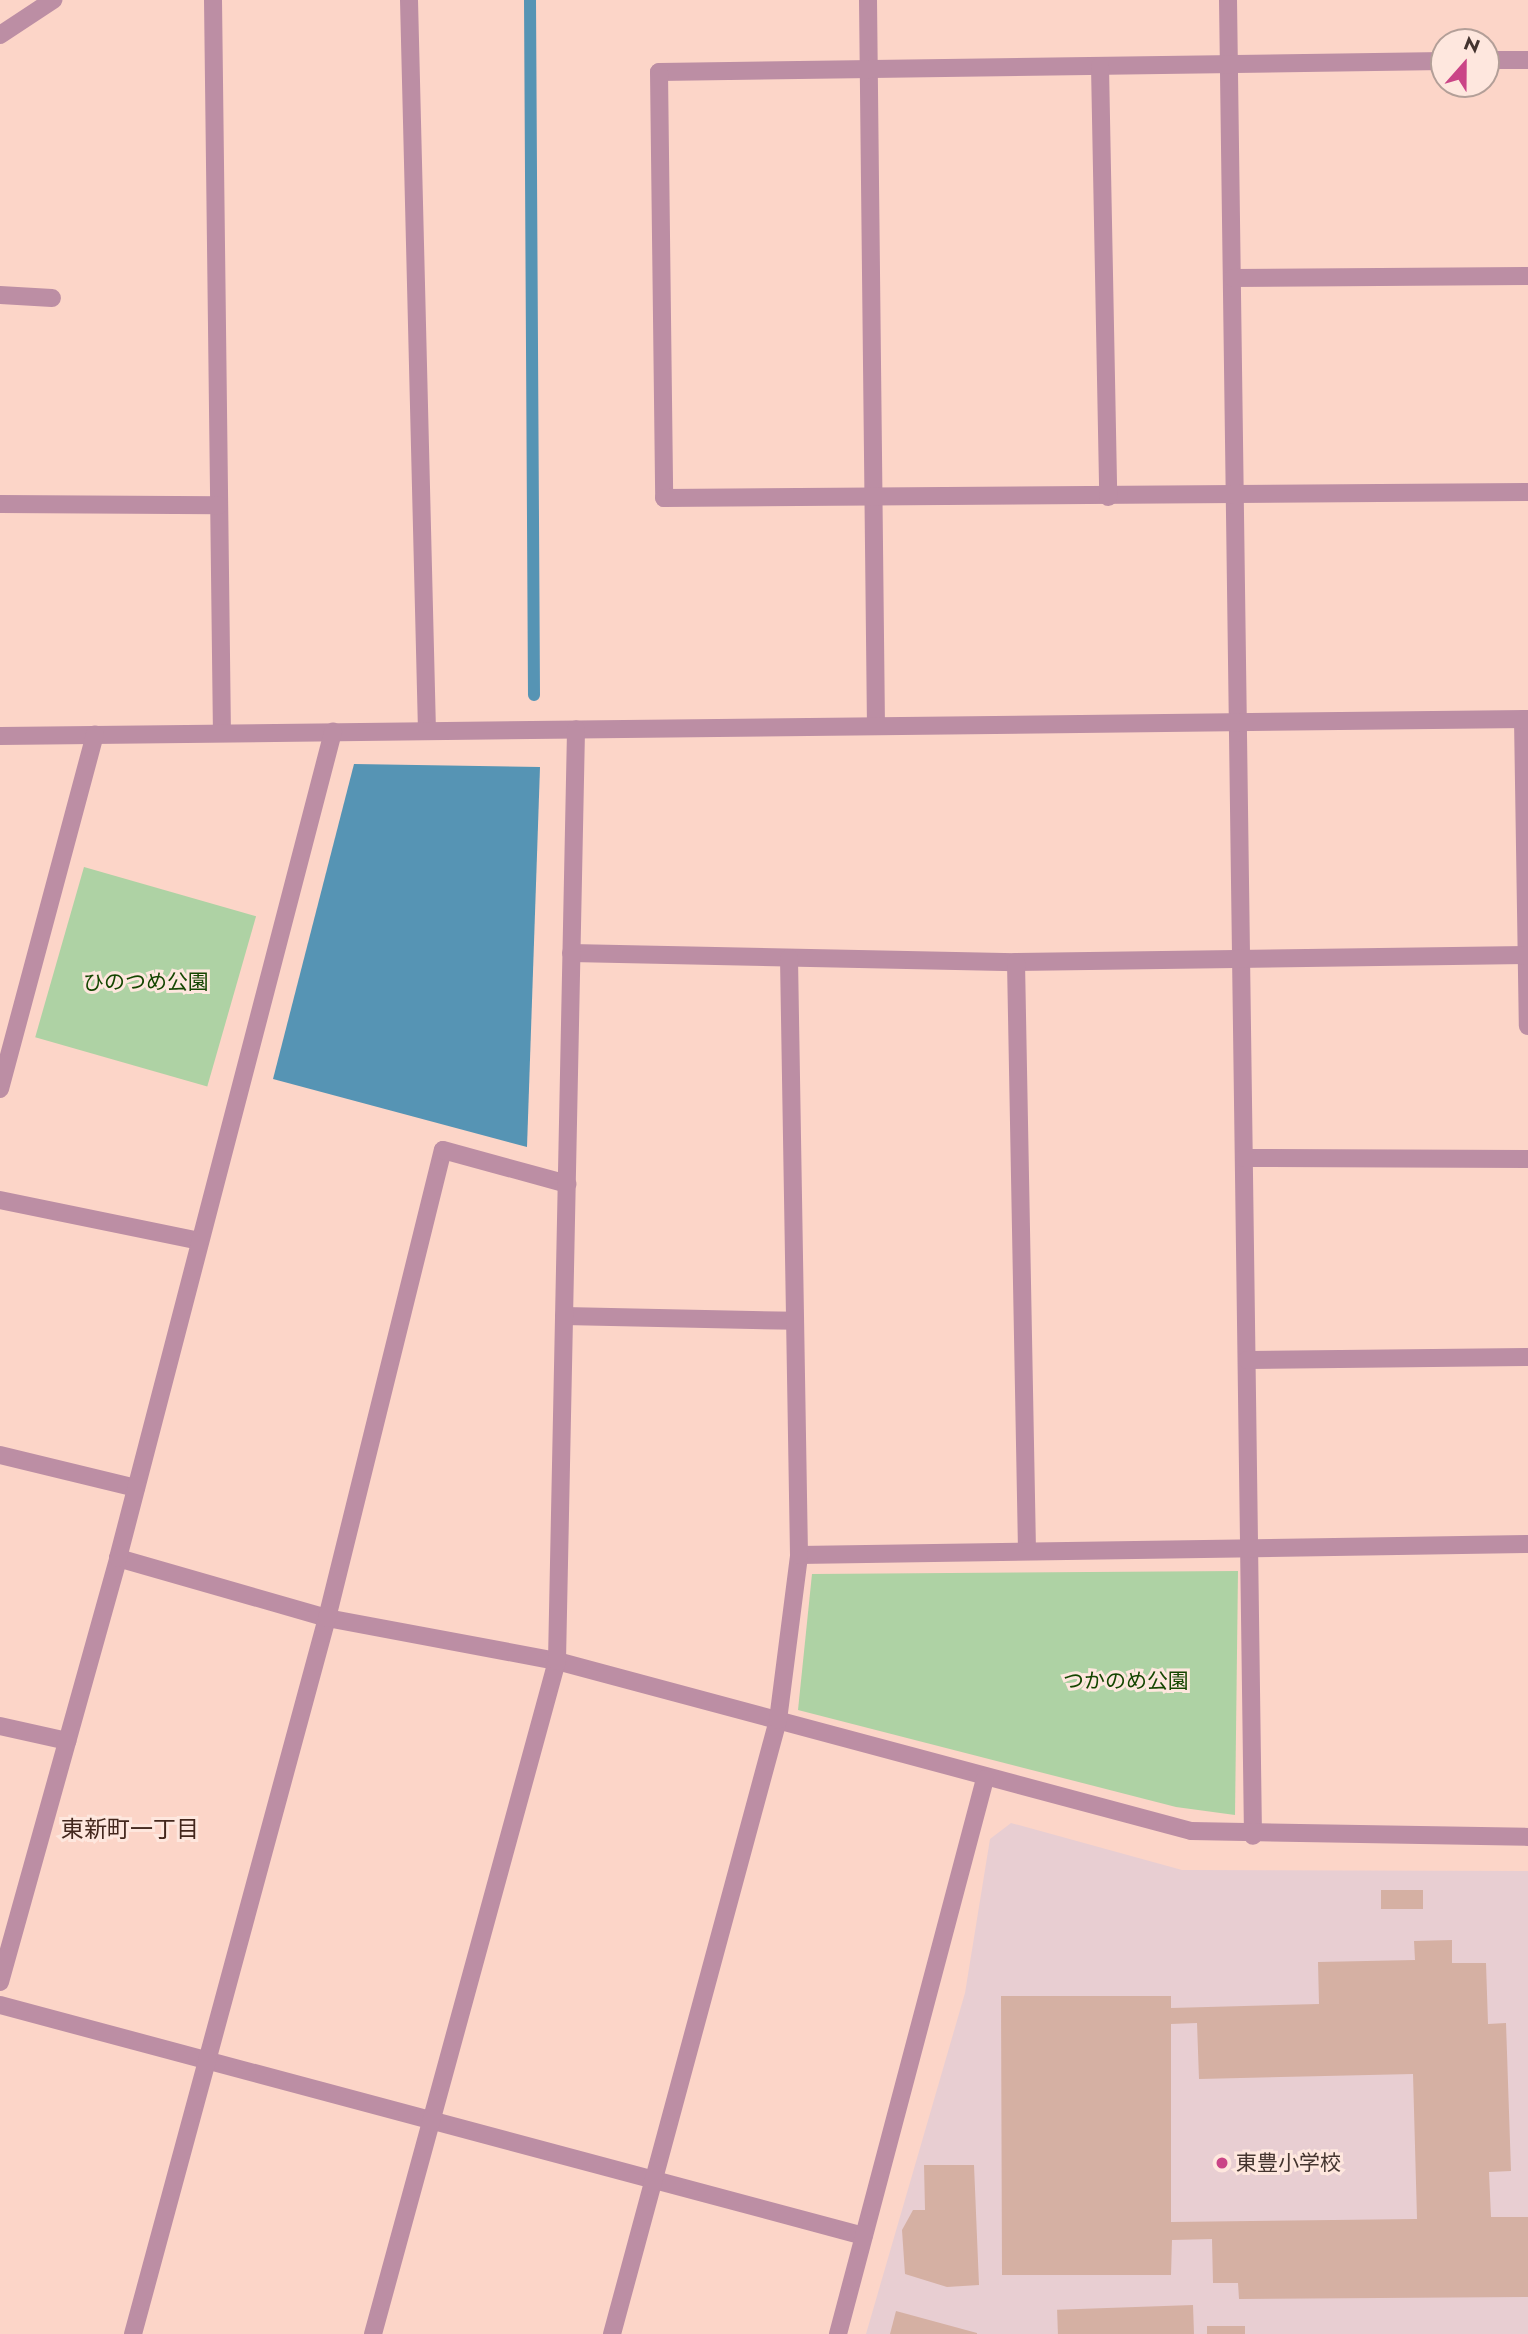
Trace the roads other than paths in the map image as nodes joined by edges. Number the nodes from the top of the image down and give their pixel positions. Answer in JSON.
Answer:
{"nodes":[{"id":1,"x":53,"y":0,"type":"edge"},
{"id":2,"x":213,"y":0,"type":"edge"},
{"id":3,"x":409,"y":0,"type":"edge"},
{"id":4,"x":868,"y":0,"type":"edge"},
{"id":5,"x":1228,"y":0,"type":"edge"},
{"id":6,"x":0,"y":35,"type":"edge"},
{"id":7,"x":1500,"y":60,"type":"edge"},
{"id":8,"x":1528,"y":60,"type":"edge"},
{"id":9,"x":1430,"y":61,"type":"edge"},
{"id":10,"x":1229,"y":64,"type":"junction"},
{"id":11,"x":1100,"y":66,"type":"junction"},
{"id":12,"x":869,"y":69,"type":"junction"},
{"id":13,"x":1528,"y":276,"type":"edge"},
{"id":14,"x":1233,"y":278,"type":"junction"},
{"id":15,"x":0,"y":295,"type":"edge"},
{"id":16,"x":52,"y":298,"type":"dead end"},
{"id":17,"x":1528,"y":492,"type":"edge"},
{"id":18,"x":872,"y":496,"type":"junction"},
{"id":19,"x":1108,"y":497,"type":"junction"},
{"id":20,"x":1235,"y":497,"type":"junction"},
{"id":21,"x":0,"y":503,"type":"edge"},
{"id":22,"x":219,"y":505,"type":"junction"},
{"id":23,"x":1526,"y":719,"type":"edge"},
{"id":24,"x":1238,"y":720,"type":"junction"},
{"id":25,"x":876,"y":726,"type":"junction"},
{"id":26,"x":576,"y":729,"type":"junction"},
{"id":27,"x":427,"y":731,"type":"junction"},
{"id":28,"x":333,"y":732,"type":"junction"},
{"id":29,"x":222,"y":733,"type":"junction"},
{"id":30,"x":95,"y":735,"type":"junction"},
{"id":31,"x":0,"y":736,"type":"edge"},
{"id":32,"x":571,"y":953,"type":"junction"},
{"id":33,"x":1527,"y":954,"type":"edge"},
{"id":34,"x":789,"y":958,"type":"junction"},
{"id":35,"x":1240,"y":960,"type":"junction"},
{"id":36,"x":1016,"y":962,"type":"junction"},
{"id":37,"x":1528,"y":1026,"type":"edge"},
{"id":38,"x":0,"y":1089,"type":"edge"},
{"id":39,"x":1244,"y":1158,"type":"junction"},
{"id":40,"x":1528,"y":1159,"type":"edge"},
{"id":41,"x":567,"y":1184,"type":"junction"},
{"id":42,"x":0,"y":1200,"type":"edge"},
{"id":43,"x":200,"y":1241,"type":"junction"},
{"id":44,"x":564,"y":1316,"type":"junction"},
{"id":45,"x":795,"y":1321,"type":"junction"},
{"id":46,"x":1528,"y":1357,"type":"edge"},
{"id":47,"x":1247,"y":1360,"type":"junction"},
{"id":48,"x":0,"y":1455,"type":"edge"},
{"id":49,"x":136,"y":1488,"type":"junction"},
{"id":50,"x":1528,"y":1544,"type":"edge"},
{"id":51,"x":1250,"y":1548,"type":"junction"},
{"id":52,"x":1027,"y":1551,"type":"junction"},
{"id":53,"x":799,"y":1555,"type":"junction"},
{"id":54,"x":118,"y":1558,"type":"junction"},
{"id":55,"x":327,"y":1618,"type":"junction"},
{"id":56,"x":557,"y":1661,"type":"junction"},
{"id":57,"x":778,"y":1720,"type":"junction"},
{"id":58,"x":0,"y":1726,"type":"edge"},
{"id":59,"x":67,"y":1741,"type":"junction"},
{"id":60,"x":985,"y":1779,"type":"junction"},
{"id":61,"x":1253,"y":1836,"type":"junction"},
{"id":62,"x":1528,"y":1838,"type":"edge"},
{"id":63,"x":0,"y":1982,"type":"edge"},
{"id":64,"x":0,"y":2005,"type":"edge"},
{"id":65,"x":208,"y":2058,"type":"junction"},
{"id":66,"x":432,"y":2119,"type":"junction"},
{"id":67,"x":653,"y":2183,"type":"junction"},
{"id":68,"x":864,"y":2236,"type":"junction"},
{"id":69,"x":133,"y":2334,"type":"edge"},
{"id":70,"x":373,"y":2334,"type":"edge"},
{"id":71,"x":612,"y":2334,"type":"edge"},
{"id":72,"x":838,"y":2334,"type":"edge"}],
"edges":[{"from":1,"to":6,"type":"street"},
{"from":2,"to":22,"type":"street"},
{"from":3,"to":27,"type":"street"},
{"from":4,"to":12,"type":"street"},
{"from":5,"to":10,"type":"street"},
{"from":7,"to":8,"type":"street"},
{"from":9,"to":10,"type":"street"},
{"from":10,"to":11,"type":"street"},
{"from":10,"to":14,"type":"street"},
{"from":11,"to":12,"type":"street"},
{"from":11,"to":19,"type":"street"},
{"from":12,"to":18,"type":"street"},
{"from":12,"to":18,"type":"street"},
{"from":13,"to":14,"type":"street"},
{"from":14,"to":20,"type":"street"},
{"from":15,"to":16,"type":"street"},
{"from":17,"to":20,"type":"street"},
{"from":18,"to":19,"type":"street"},
{"from":18,"to":25,"type":"street"},
{"from":19,"to":20,"type":"street"},
{"from":20,"to":24,"type":"street"},
{"from":21,"to":22,"type":"street"},
{"from":22,"to":29,"type":"street"},
{"from":23,"to":24,"type":"street"},
{"from":23,"to":33,"type":"street"},
{"from":24,"to":25,"type":"street"},
{"from":24,"to":35,"type":"street"},
{"from":25,"to":26,"type":"street"},
{"from":26,"to":27,"type":"street"},
{"from":26,"to":32,"type":"street"},
{"from":27,"to":28,"type":"street"},
{"from":28,"to":29,"type":"street"},
{"from":28,"to":43,"type":"street"},
{"from":29,"to":30,"type":"street"},
{"from":30,"to":31,"type":"street"},
{"from":30,"to":38,"type":"street"},
{"from":32,"to":34,"type":"street"},
{"from":32,"to":41,"type":"street"},
{"from":33,"to":35,"type":"street"},
{"from":33,"to":37,"type":"street"},
{"from":34,"to":36,"type":"street"},
{"from":34,"to":45,"type":"street"},
{"from":35,"to":36,"type":"street"},
{"from":35,"to":39,"type":"street"},
{"from":36,"to":52,"type":"street"},
{"from":39,"to":40,"type":"street"},
{"from":39,"to":47,"type":"street"},
{"from":41,"to":44,"type":"street"},
{"from":41,"to":55,"type":"street"},
{"from":42,"to":43,"type":"street"},
{"from":43,"to":49,"type":"street"},
{"from":44,"to":45,"type":"street"},
{"from":44,"to":56,"type":"street"},
{"from":45,"to":53,"type":"street"},
{"from":46,"to":47,"type":"street"},
{"from":47,"to":51,"type":"street"},
{"from":48,"to":49,"type":"street"},
{"from":49,"to":54,"type":"street"},
{"from":50,"to":51,"type":"street"},
{"from":51,"to":52,"type":"street"},
{"from":51,"to":61,"type":"street"},
{"from":52,"to":53,"type":"street"},
{"from":53,"to":57,"type":"street"},
{"from":54,"to":55,"type":"street"},
{"from":54,"to":59,"type":"street"},
{"from":55,"to":56,"type":"street"},
{"from":55,"to":65,"type":"street"},
{"from":56,"to":57,"type":"street"},
{"from":56,"to":66,"type":"street"},
{"from":57,"to":60,"type":"street"},
{"from":57,"to":67,"type":"street"},
{"from":58,"to":59,"type":"street"},
{"from":59,"to":63,"type":"street"},
{"from":60,"to":61,"type":"street"},
{"from":60,"to":68,"type":"street"},
{"from":61,"to":62,"type":"street"},
{"from":64,"to":65,"type":"street"},
{"from":65,"to":66,"type":"street"},
{"from":65,"to":69,"type":"street"},
{"from":66,"to":67,"type":"street"},
{"from":66,"to":70,"type":"street"},
{"from":67,"to":68,"type":"street"},
{"from":67,"to":71,"type":"street"},
{"from":68,"to":72,"type":"street"}]}
